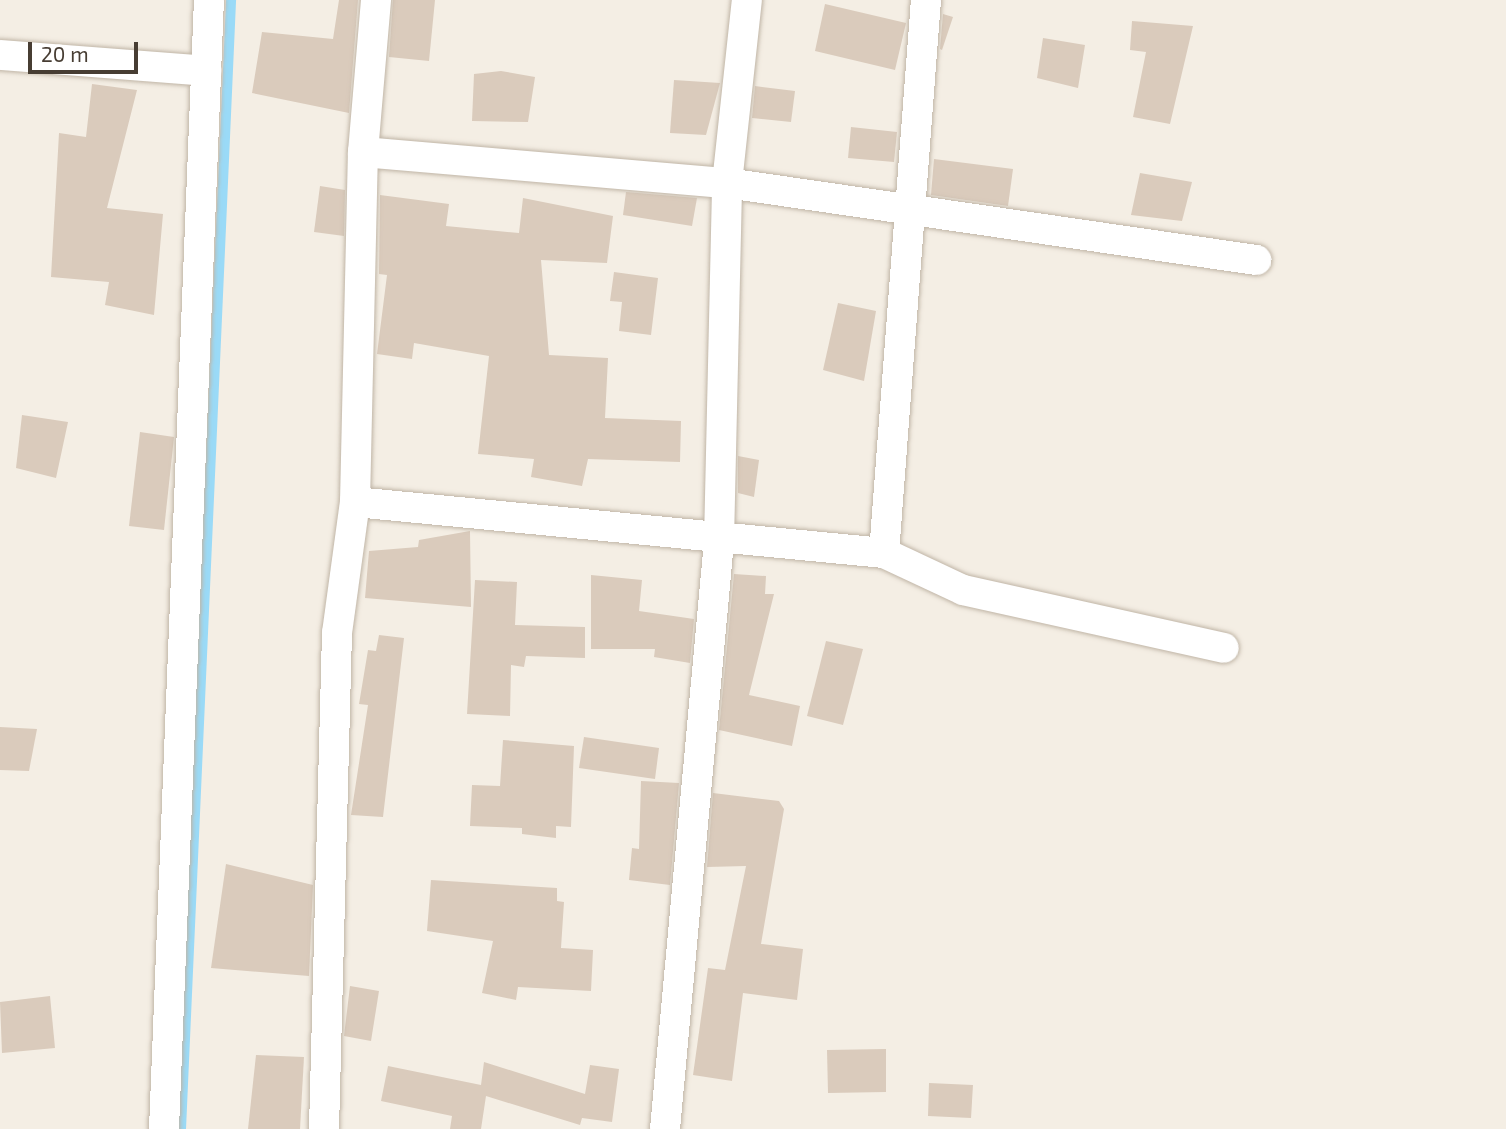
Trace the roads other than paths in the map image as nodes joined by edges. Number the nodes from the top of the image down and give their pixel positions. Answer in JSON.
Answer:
{"nodes":[{"id":1,"x":209,"y":0,"type":"edge"},
{"id":2,"x":376,"y":0,"type":"edge"},
{"id":3,"x":747,"y":0,"type":"edge"},
{"id":4,"x":926,"y":0,"type":"edge"},
{"id":5,"x":0,"y":55,"type":"edge"},
{"id":6,"x":206,"y":71,"type":"junction"},
{"id":7,"x":363,"y":152,"type":"junction"},
{"id":8,"x":727,"y":183,"type":"junction"},
{"id":9,"x":914,"y":214,"type":"junction"},
{"id":10,"x":1256,"y":260,"type":"dead end"},
{"id":11,"x":355,"y":502,"type":"junction"},
{"id":12,"x":719,"y":541,"type":"junction"},
{"id":13,"x":884,"y":553,"type":"junction"},
{"id":14,"x":1224,"y":648,"type":"dead end"},
{"id":15,"x":164,"y":1129,"type":"edge"},
{"id":16,"x":324,"y":1129,"type":"edge"},
{"id":17,"x":665,"y":1129,"type":"edge"}],
"edges":[{"from":1,"to":6,"type":"street"},
{"from":2,"to":7,"type":"street"},
{"from":3,"to":8,"type":"street"},
{"from":4,"to":9,"type":"street"},
{"from":5,"to":6,"type":"street"},
{"from":6,"to":15,"type":"street"},
{"from":7,"to":8,"type":"street"},
{"from":7,"to":11,"type":"street"},
{"from":8,"to":9,"type":"street"},
{"from":8,"to":12,"type":"street"},
{"from":9,"to":10,"type":"street"},
{"from":9,"to":13,"type":"street"},
{"from":11,"to":12,"type":"street"},
{"from":11,"to":16,"type":"street"},
{"from":12,"to":13,"type":"street"},
{"from":12,"to":17,"type":"street"},
{"from":13,"to":14,"type":"street"}]}
